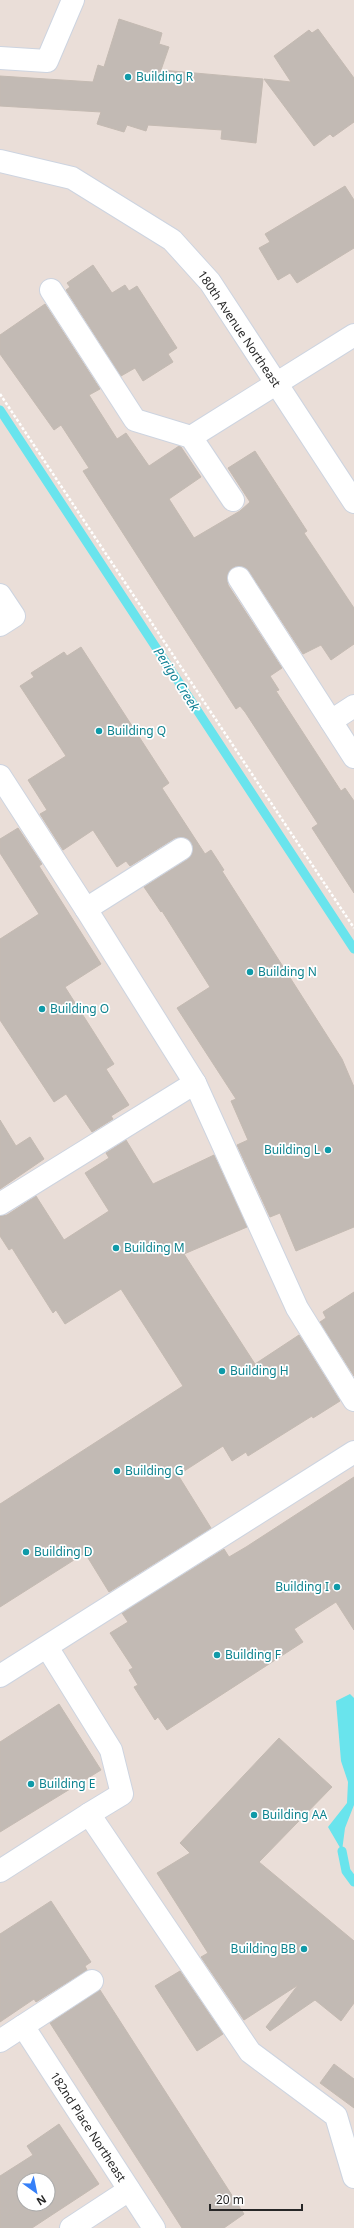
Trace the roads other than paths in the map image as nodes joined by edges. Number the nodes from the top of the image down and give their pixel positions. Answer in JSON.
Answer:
{"nodes":[{"id":1,"x":73,"y":0,"type":"edge"},
{"id":2,"x":0,"y":58,"type":"edge"},
{"id":3,"x":0,"y":161,"type":"edge"},
{"id":4,"x":51,"y":290,"type":"dead end"},
{"id":5,"x":354,"y":335,"type":"edge"},
{"id":6,"x":276,"y":383,"type":"junction"},
{"id":7,"x":190,"y":437,"type":"junction"},
{"id":8,"x":233,"y":500,"type":"dead end"},
{"id":9,"x":354,"y":502,"type":"edge"},
{"id":10,"x":239,"y":578,"type":"dead end"},
{"id":11,"x":0,"y":595,"type":"edge"},
{"id":12,"x":0,"y":625,"type":"edge"},
{"id":13,"x":354,"y":706,"type":"edge"},
{"id":14,"x":331,"y":721,"type":"junction"},
{"id":15,"x":354,"y":757,"type":"edge"},
{"id":16,"x":0,"y":776,"type":"edge"},
{"id":17,"x":180,"y":849,"type":"dead end"},
{"id":18,"x":86,"y":909,"type":"junction"},
{"id":19,"x":195,"y":1083,"type":"junction"},
{"id":20,"x":0,"y":1204,"type":"edge"},
{"id":21,"x":354,"y":1400,"type":"edge"},
{"id":22,"x":354,"y":1452,"type":"edge"},
{"id":23,"x":46,"y":1647,"type":"junction"},
{"id":24,"x":0,"y":1676,"type":"edge"},
{"id":25,"x":89,"y":1814,"type":"junction"},
{"id":26,"x":0,"y":1871,"type":"edge"},
{"id":27,"x":92,"y":1981,"type":"dead end"},
{"id":28,"x":23,"y":2026,"type":"junction"},
{"id":29,"x":0,"y":2041,"type":"edge"},
{"id":30,"x":354,"y":2177,"type":"edge"},
{"id":31,"x":129,"y":2190,"type":"junction"},
{"id":32,"x":71,"y":2228,"type":"edge"},
{"id":33,"x":154,"y":2228,"type":"edge"}],
"edges":[{"from":1,"to":2,"type":"street"},
{"from":3,"to":6,"type":"street","name":"180th Avenue Northeast"},
{"from":4,"to":7,"type":"street"},
{"from":5,"to":6,"type":"street"},
{"from":6,"to":7,"type":"street"},
{"from":6,"to":9,"type":"street","name":"180th Avenue Northeast"},
{"from":7,"to":8,"type":"street"},
{"from":10,"to":14,"type":"street"},
{"from":11,"to":12,"type":"street"},
{"from":13,"to":14,"type":"street"},
{"from":14,"to":15,"type":"street"},
{"from":16,"to":18,"type":"street"},
{"from":17,"to":18,"type":"street"},
{"from":18,"to":19,"type":"street"},
{"from":19,"to":20,"type":"street"},
{"from":19,"to":21,"type":"street"},
{"from":22,"to":23,"type":"street"},
{"from":23,"to":24,"type":"street"},
{"from":23,"to":25,"type":"street"},
{"from":25,"to":26,"type":"street"},
{"from":25,"to":30,"type":"street"},
{"from":27,"to":28,"type":"street"},
{"from":28,"to":29,"type":"street"},
{"from":28,"to":31,"type":"street","name":"182nd Place Northeast"},
{"from":31,"to":32,"type":"street"},
{"from":31,"to":33,"type":"street","name":"182nd Place Northeast"}]}
